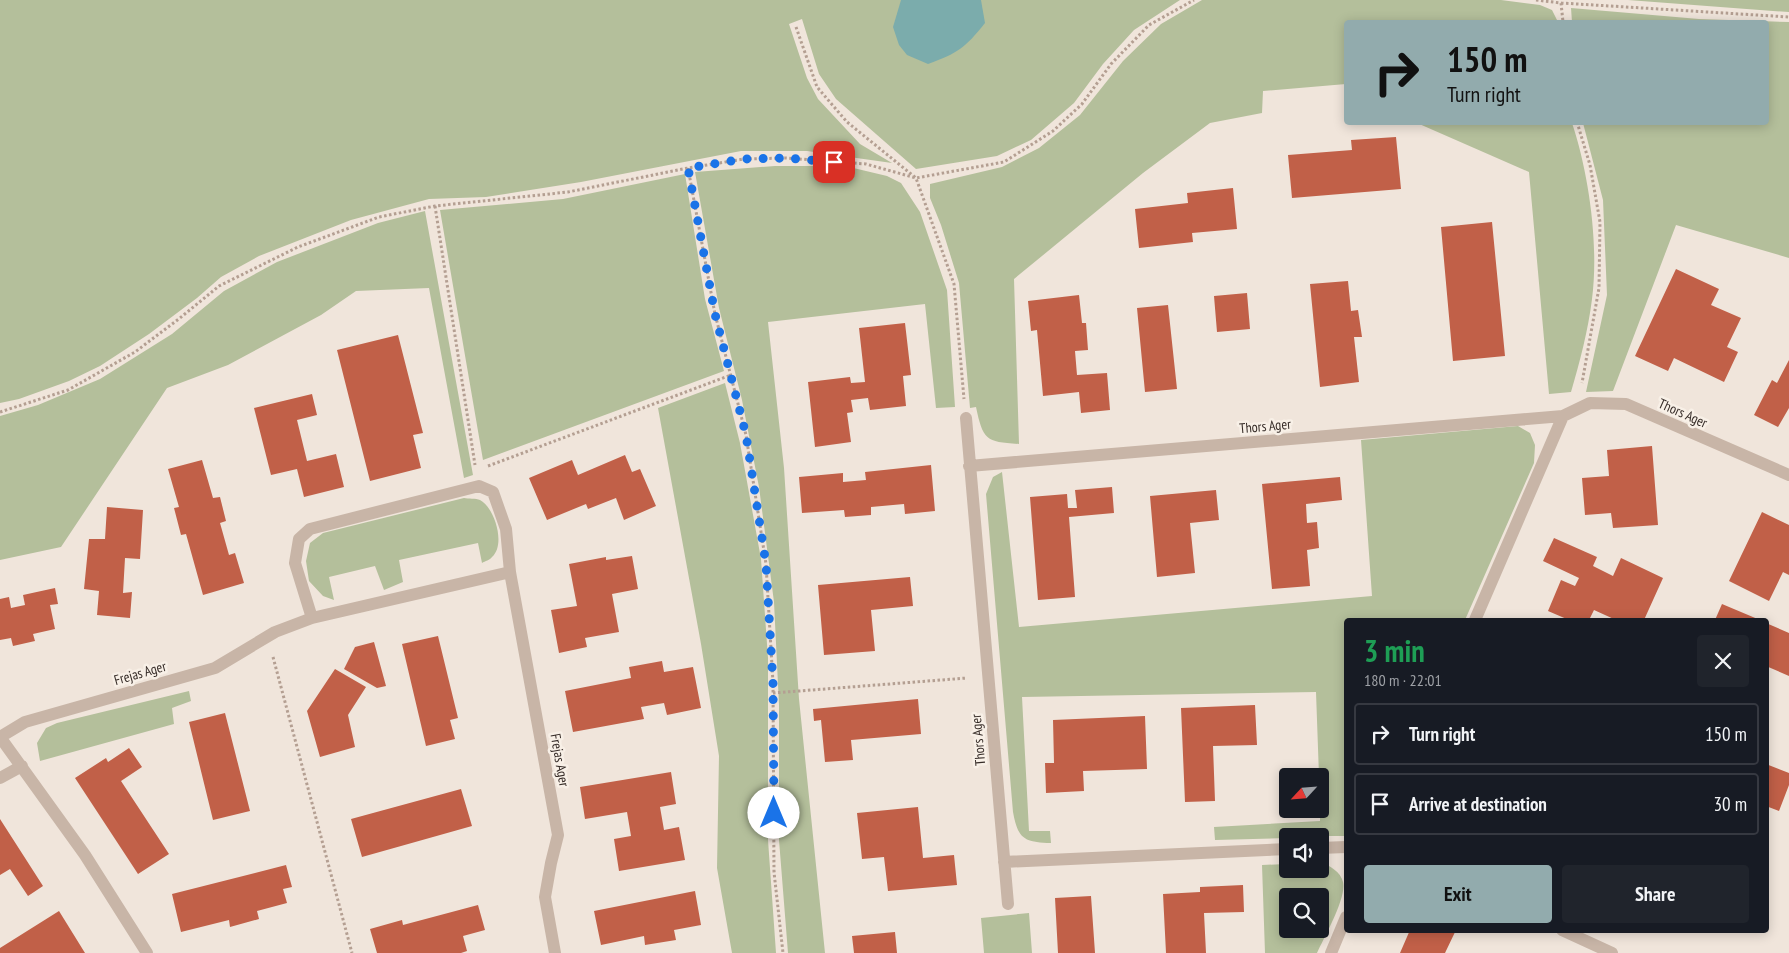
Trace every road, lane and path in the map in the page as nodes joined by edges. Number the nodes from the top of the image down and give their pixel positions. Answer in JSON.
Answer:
{"nodes":[{"id":1,"x":1194,"y":0,"type":"edge"},
{"id":2,"x":1536,"y":0,"type":"edge"},
{"id":3,"x":1561,"y":3,"type":"junction"},
{"id":4,"x":1789,"y":17,"type":"edge"},
{"id":5,"x":1563,"y":20,"type":"edge"},
{"id":6,"x":796,"y":27,"type":"dead end"},
{"id":7,"x":1577,"y":125,"type":"edge"},
{"id":8,"x":688,"y":168,"type":"junction"},
{"id":9,"x":916,"y":178,"type":"junction"},
{"id":10,"x":435,"y":206,"type":"junction"},
{"id":11,"x":731,"y":375,"type":"junction"},
{"id":12,"x":0,"y":412,"type":"edge"},
{"id":13,"x":1563,"y":416,"type":"junction"},
{"id":14,"x":966,"y":418,"type":"joint"},
{"id":15,"x":969,"y":466,"type":"junction"},
{"id":16,"x":1789,"y":475,"type":"edge"},
{"id":17,"x":510,"y":572,"type":"junction"},
{"id":18,"x":312,"y":618,"type":"junction"},
{"id":19,"x":1476,"y":618,"type":"edge"},
{"id":20,"x":268,"y":637,"type":"junction"},
{"id":21,"x":988,"y":676,"type":"junction"},
{"id":22,"x":773,"y":694,"type":"junction"},
{"id":23,"x":0,"y":737,"type":"edge"},
{"id":24,"x":22,"y":766,"type":"junction"},
{"id":25,"x":0,"y":778,"type":"edge"},
{"id":26,"x":1344,"y":847,"type":"edge"},
{"id":27,"x":1329,"y":848,"type":"edge"},
{"id":28,"x":1279,"y":849,"type":"edge"},
{"id":29,"x":1004,"y":862,"type":"junction"},
{"id":30,"x":1008,"y":904,"type":"dead end"},
{"id":31,"x":1344,"y":921,"type":"edge"},
{"id":32,"x":1569,"y":933,"type":"edge"},
{"id":33,"x":147,"y":953,"type":"edge"},
{"id":34,"x":352,"y":953,"type":"edge"},
{"id":35,"x":555,"y":953,"type":"edge"},
{"id":36,"x":783,"y":953,"type":"edge"},
{"id":37,"x":1331,"y":953,"type":"edge"},
{"id":38,"x":1612,"y":953,"type":"edge"}],
"edges":[{"from":1,"to":9,"type":"path"},
{"from":2,"to":3,"type":"path"},
{"from":3,"to":4,"type":"path"},
{"from":3,"to":5,"type":"path"},
{"from":6,"to":9,"type":"path"},
{"from":7,"to":13,"type":"path"},
{"from":8,"to":9,"type":"path"},
{"from":8,"to":10,"type":"path"},
{"from":8,"to":11,"type":"path"},
{"from":9,"to":14,"type":"path"},
{"from":10,"to":11,"type":"path"},
{"from":10,"to":12,"type":"path"},
{"from":11,"to":22,"type":"path"},
{"from":13,"to":15,"type":"street","name":"Thors Ager"},
{"from":13,"to":16,"type":"street","name":"Thors Ager"},
{"from":13,"to":19,"type":"street"},
{"from":14,"to":15,"type":"street","name":"Thors Ager"},
{"from":15,"to":21,"type":"street","name":"Thors Ager"},
{"from":17,"to":18,"type":"street","name":"Frejas Ager"},
{"from":17,"to":18,"type":"street","name":"Frejas Ager"},
{"from":17,"to":35,"type":"street","name":"Frejas Ager"},
{"from":18,"to":20,"type":"street","name":"Frejas Ager"},
{"from":20,"to":23,"type":"street","name":"Frejas Ager"},
{"from":20,"to":34,"type":"path"},
{"from":21,"to":22,"type":"path"},
{"from":21,"to":29,"type":"street","name":"Thors Ager"},
{"from":22,"to":36,"type":"path"},
{"from":23,"to":24,"type":"street","name":"Frejas Ager"},
{"from":24,"to":25,"type":"street"},
{"from":24,"to":33,"type":"street","name":"Frejas Ager"},
{"from":26,"to":27,"type":"street"},
{"from":28,"to":29,"type":"street"},
{"from":29,"to":30,"type":"street","name":"Thors Ager"},
{"from":31,"to":37,"type":"street"},
{"from":32,"to":38,"type":"street"}]}
